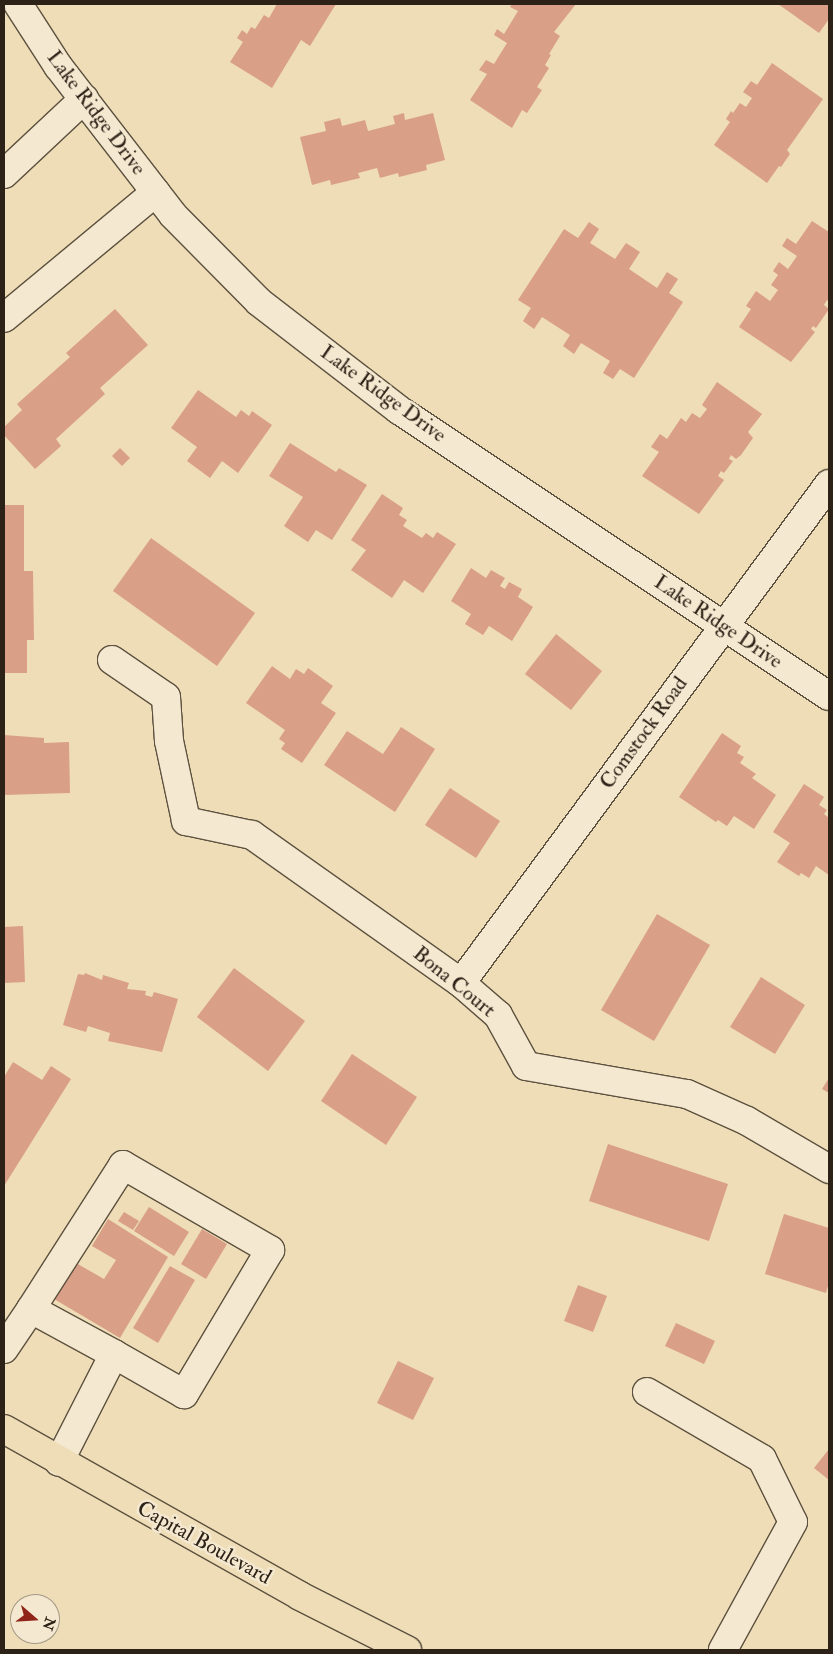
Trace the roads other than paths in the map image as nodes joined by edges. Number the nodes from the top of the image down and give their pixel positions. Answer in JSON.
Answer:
{"nodes":[{"id":1,"x":18,"y":4,"type":"edge"},
{"id":2,"x":84,"y":99,"type":"junction"},
{"id":3,"x":4,"y":174,"type":"edge"},
{"id":4,"x":156,"y":192,"type":"junction"},
{"id":5,"x":4,"y":318,"type":"edge"},
{"id":6,"x":829,"y":484,"type":"edge"},
{"id":7,"x":723,"y":625,"type":"junction"},
{"id":8,"x":112,"y":660,"type":"dead end"},
{"id":9,"x":829,"y":696,"type":"edge"},
{"id":10,"x":461,"y":983,"type":"junction"},
{"id":11,"x":829,"y":1169,"type":"edge"},
{"id":12,"x":31,"y":1309,"type":"junction"},
{"id":13,"x":4,"y":1349,"type":"edge"},
{"id":14,"x":114,"y":1354,"type":"junction"},
{"id":15,"x":647,"y":1392,"type":"dead end"},
{"id":16,"x":4,"y":1429,"type":"edge"},
{"id":17,"x":59,"y":1462,"type":"junction"},
{"id":18,"x":407,"y":1650,"type":"edge"},
{"id":19,"x":723,"y":1650,"type":"edge"}],
"edges":[{"from":1,"to":2,"type":"street","name":"Lake Ridge Drive"},
{"from":2,"to":3,"type":"street"},
{"from":2,"to":4,"type":"street","name":"Lake Ridge Drive"},
{"from":4,"to":5,"type":"street"},
{"from":4,"to":7,"type":"street","name":"Lake Ridge Drive"},
{"from":6,"to":7,"type":"street","name":"Comstock Road"},
{"from":7,"to":9,"type":"street","name":"Lake Ridge Drive"},
{"from":7,"to":10,"type":"street","name":"Comstock Road"},
{"from":8,"to":10,"type":"street","name":"Bona Court"},
{"from":10,"to":11,"type":"street","name":"Bona Court"},
{"from":12,"to":13,"type":"street"},
{"from":12,"to":14,"type":"street"},
{"from":12,"to":14,"type":"street"},
{"from":14,"to":17,"type":"street"},
{"from":15,"to":19,"type":"street"},
{"from":16,"to":17,"type":"highway","name":"Capital Boulevard"},
{"from":17,"to":18,"type":"highway","name":"Capital Boulevard"}]}
